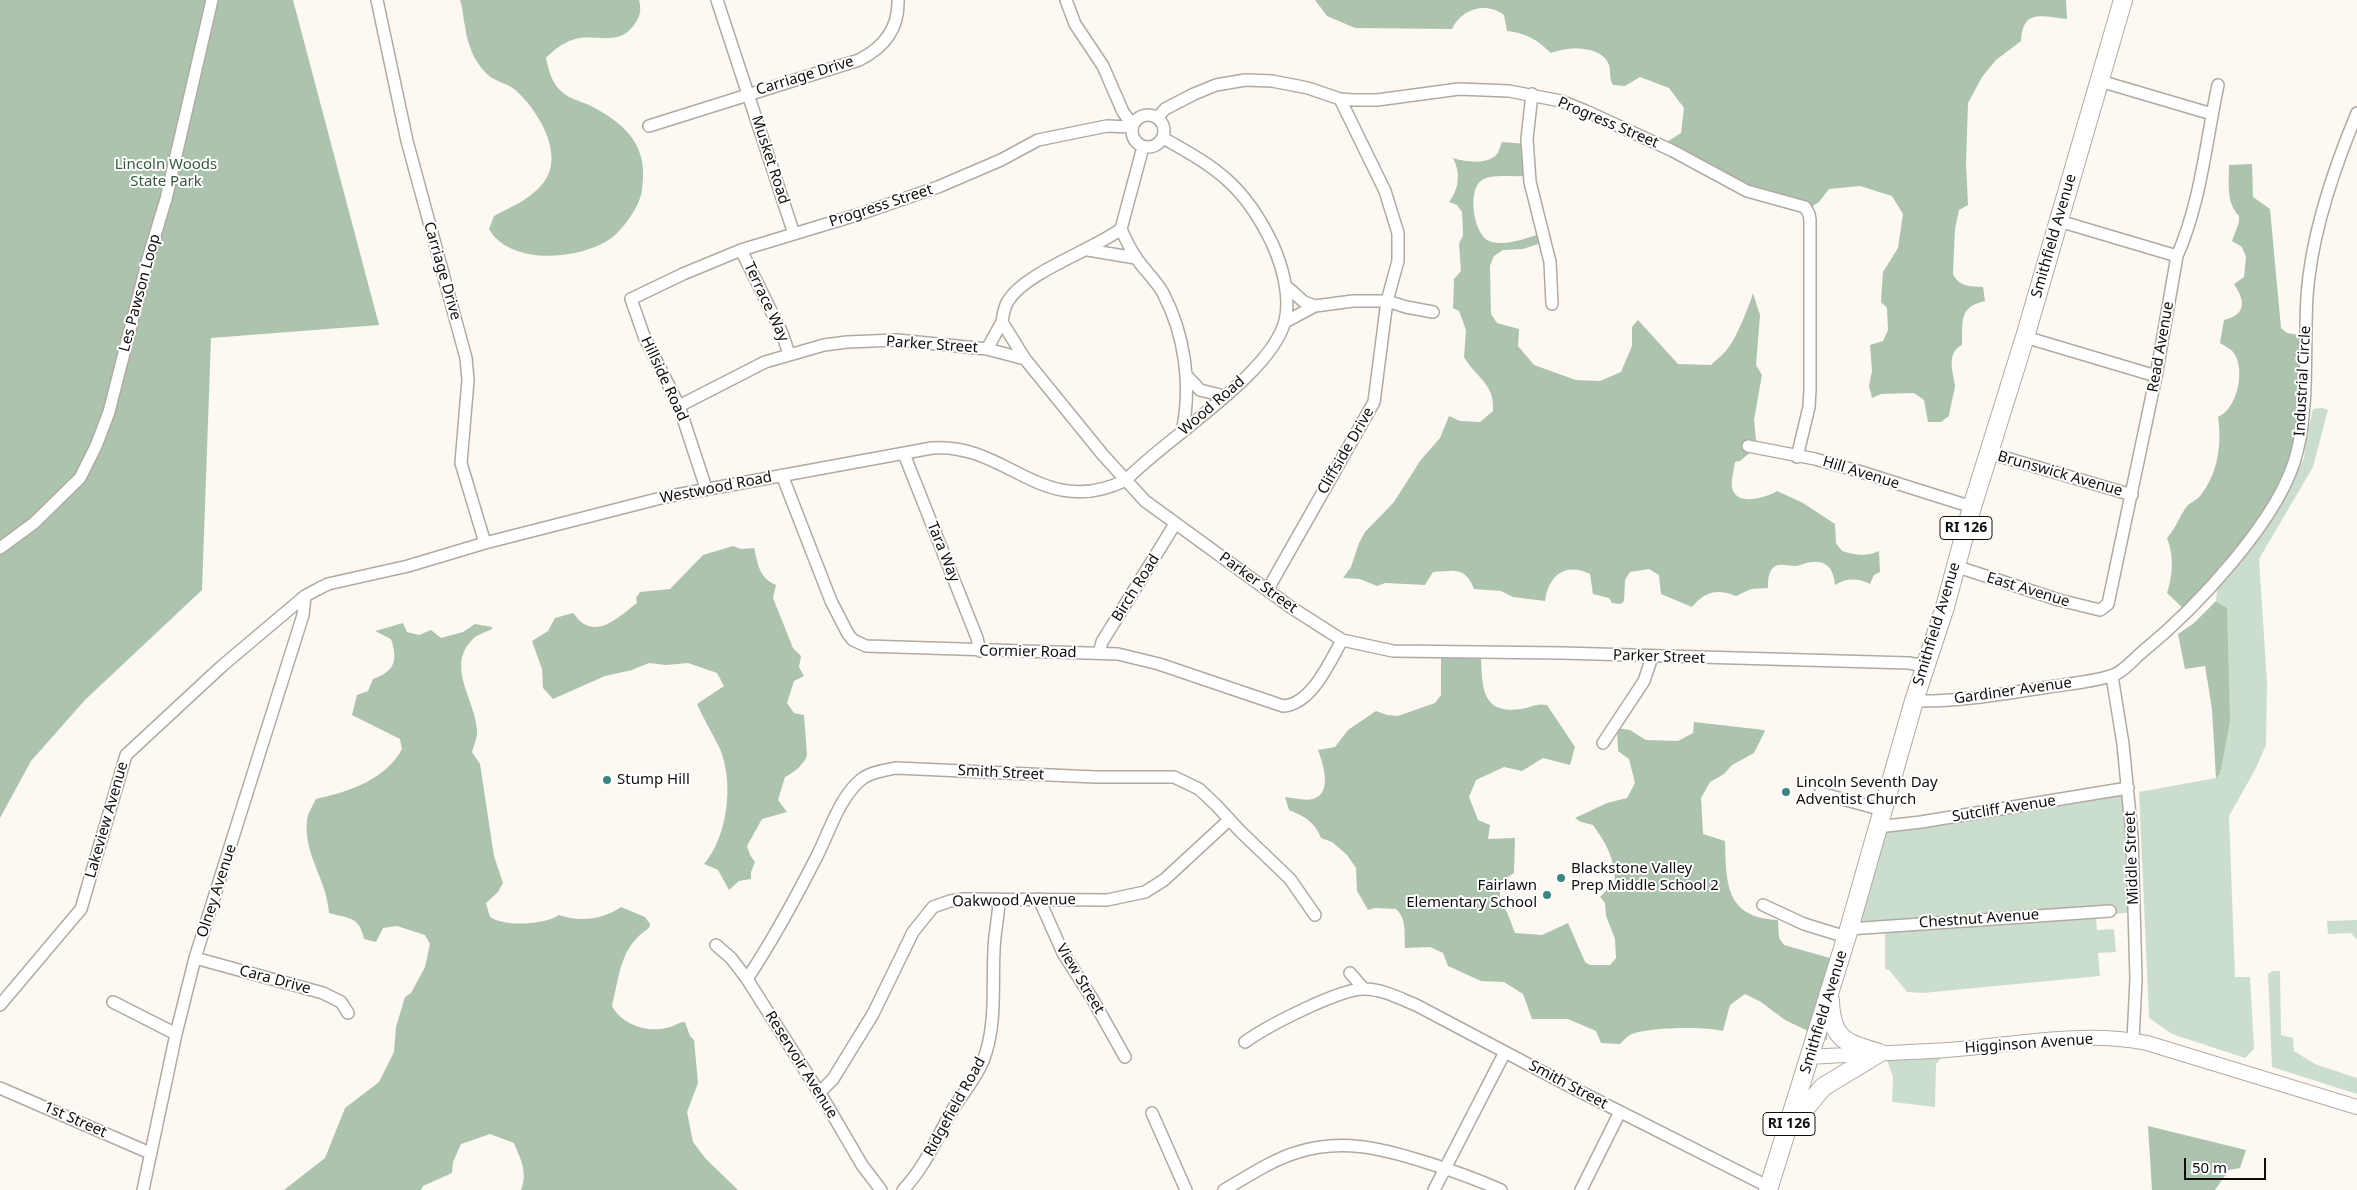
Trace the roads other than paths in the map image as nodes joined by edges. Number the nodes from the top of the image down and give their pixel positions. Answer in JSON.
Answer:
{"nodes":[{"id":1,"x":212,"y":0,"type":"edge"},
{"id":2,"x":378,"y":0,"type":"edge"},
{"id":3,"x":717,"y":0,"type":"edge"},
{"id":4,"x":898,"y":0,"type":"edge"},
{"id":5,"x":1066,"y":0,"type":"edge"},
{"id":6,"x":2123,"y":0,"type":"edge"},
{"id":7,"x":2100,"y":81,"type":"junction"},
{"id":8,"x":2218,"y":85,"type":"dead end"},
{"id":9,"x":748,"y":93,"type":"junction"},
{"id":10,"x":1532,"y":94,"type":"junction"},
{"id":11,"x":1340,"y":98,"type":"junction"},
{"id":12,"x":2357,"y":113,"type":"edge"},
{"id":13,"x":2212,"y":114,"type":"junction"},
{"id":14,"x":1158,"y":117,"type":"junction"},
{"id":15,"x":649,"y":126,"type":"dead end"},
{"id":16,"x":1132,"y":126,"type":"junction"},
{"id":17,"x":1163,"y":138,"type":"junction"},
{"id":18,"x":1144,"y":147,"type":"junction"},
{"id":19,"x":2059,"y":221,"type":"junction"},
{"id":20,"x":1121,"y":228,"type":"junction"},
{"id":21,"x":794,"y":234,"type":"junction"},
{"id":22,"x":741,"y":250,"type":"junction"},
{"id":23,"x":1088,"y":250,"type":"junction"},
{"id":24,"x":2177,"y":256,"type":"junction"},
{"id":25,"x":1136,"y":258,"type":"junction"},
{"id":26,"x":1285,"y":285,"type":"junction"},
{"id":27,"x":632,"y":299,"type":"joint"},
{"id":28,"x":1387,"y":301,"type":"junction"},
{"id":29,"x":1552,"y":304,"type":"dead end"},
{"id":30,"x":1315,"y":306,"type":"junction"},
{"id":31,"x":1433,"y":312,"type":"dead end"},
{"id":32,"x":1002,"y":322,"type":"junction"},
{"id":33,"x":1285,"y":322,"type":"junction"},
{"id":34,"x":2025,"y":337,"type":"junction"},
{"id":35,"x":986,"y":349,"type":"junction"},
{"id":36,"x":789,"y":354,"type":"junction"},
{"id":37,"x":1025,"y":360,"type":"junction"},
{"id":38,"x":1187,"y":376,"type":"junction"},
{"id":39,"x":2156,"y":376,"type":"junction"},
{"id":40,"x":1224,"y":396,"type":"junction"},
{"id":41,"x":679,"y":406,"type":"junction"},
{"id":42,"x":1182,"y":432,"type":"junction"},
{"id":43,"x":1748,"y":446,"type":"dead end"},
{"id":44,"x":1989,"y":453,"type":"junction"},
{"id":45,"x":904,"y":454,"type":"junction"},
{"id":46,"x":1797,"y":457,"type":"junction"},
{"id":47,"x":782,"y":475,"type":"junction"},
{"id":48,"x":1126,"y":480,"type":"junction"},
{"id":49,"x":706,"y":488,"type":"junction"},
{"id":50,"x":2132,"y":495,"type":"junction"},
{"id":51,"x":1972,"y":507,"type":"junction"},
{"id":52,"x":1176,"y":524,"type":"junction"},
{"id":53,"x":485,"y":543,"type":"junction"},
{"id":54,"x":0,"y":548,"type":"edge"},
{"id":55,"x":1955,"y":566,"type":"junction"},
{"id":56,"x":1268,"y":589,"type":"junction"},
{"id":57,"x":305,"y":596,"type":"junction"},
{"id":58,"x":2103,"y":609,"type":"joint"},
{"id":59,"x":1342,"y":640,"type":"junction"},
{"id":60,"x":980,"y":651,"type":"junction"},
{"id":61,"x":1099,"y":653,"type":"junction"},
{"id":62,"x":1652,"y":657,"type":"junction"},
{"id":63,"x":1925,"y":666,"type":"junction"},
{"id":64,"x":2112,"y":676,"type":"junction"},
{"id":65,"x":1914,"y":701,"type":"junction"},
{"id":66,"x":1603,"y":743,"type":"dead end"},
{"id":67,"x":2128,"y":788,"type":"junction"},
{"id":68,"x":1820,"y":793,"type":"dead end"},
{"id":69,"x":1881,"y":818,"type":"junction"},
{"id":70,"x":1229,"y":820,"type":"junction"},
{"id":71,"x":999,"y":899,"type":"junction"},
{"id":72,"x":1039,"y":899,"type":"junction"},
{"id":73,"x":1763,"y":905,"type":"dead end"},
{"id":74,"x":2110,"y":911,"type":"dead end"},
{"id":75,"x":1314,"y":915,"type":"dead end"},
{"id":76,"x":1848,"y":933,"type":"junction"},
{"id":77,"x":716,"y":945,"type":"dead end"},
{"id":78,"x":195,"y":958,"type":"junction"},
{"id":79,"x":1350,"y":973,"type":"dead end"},
{"id":80,"x":747,"y":979,"type":"junction"},
{"id":81,"x":1364,"y":989,"type":"junction"},
{"id":82,"x":1830,"y":990,"type":"junction"},
{"id":83,"x":113,"y":1002,"type":"dead end"},
{"id":84,"x":0,"y":1005,"type":"edge"},
{"id":85,"x":348,"y":1013,"type":"dead end"},
{"id":86,"x":176,"y":1034,"type":"junction"},
{"id":87,"x":2133,"y":1040,"type":"junction"},
{"id":88,"x":1245,"y":1042,"type":"dead end"},
{"id":89,"x":1505,"y":1052,"type":"junction"},
{"id":90,"x":1879,"y":1053,"type":"junction"},
{"id":91,"x":1125,"y":1057,"type":"dead end"},
{"id":92,"x":1810,"y":1057,"type":"junction"},
{"id":93,"x":0,"y":1088,"type":"edge"},
{"id":94,"x":819,"y":1093,"type":"junction"},
{"id":95,"x":2357,"y":1107,"type":"edge"},
{"id":96,"x":1620,"y":1112,"type":"junction"},
{"id":97,"x":1152,"y":1113,"type":"dead end"},
{"id":98,"x":1786,"y":1134,"type":"junction"},
{"id":99,"x":150,"y":1154,"type":"junction"},
{"id":100,"x":1447,"y":1169,"type":"junction"},
{"id":101,"x":1769,"y":1188,"type":"edge"},
{"id":102,"x":143,"y":1190,"type":"edge"},
{"id":103,"x":881,"y":1190,"type":"edge"},
{"id":104,"x":903,"y":1190,"type":"edge"},
{"id":105,"x":1186,"y":1190,"type":"edge"},
{"id":106,"x":1224,"y":1190,"type":"edge"},
{"id":107,"x":1434,"y":1190,"type":"edge"},
{"id":108,"x":1501,"y":1190,"type":"edge"},
{"id":109,"x":1581,"y":1190,"type":"edge"}],
"edges":[{"from":1,"to":54,"type":"street","name":"Les Pawson Loop"},
{"from":2,"to":53,"type":"street","name":"Carriage Drive"},
{"from":3,"to":9,"type":"street","name":"Musket Road"},
{"from":4,"to":9,"type":"street","name":"Carriage Drive"},
{"from":5,"to":16,"type":"street"},
{"from":6,"to":7,"type":"main road","name":"Smithfield Avenue","number":"RI 126"},
{"from":7,"to":13,"type":"street"},
{"from":7,"to":19,"type":"main road","name":"Smithfield Avenue","number":"RI 126"},
{"from":8,"to":13,"type":"street","name":"Read Avenue"},
{"from":9,"to":15,"type":"street","name":"Carriage Drive"},
{"from":9,"to":21,"type":"street","name":"Musket Road"},
{"from":10,"to":11,"type":"street","name":"Progress Street"},
{"from":10,"to":29,"type":"street"},
{"from":10,"to":46,"type":"street","name":"Progress Street"},
{"from":11,"to":14,"type":"street","name":"Progress Street"},
{"from":11,"to":28,"type":"street","name":"Cliffside Drive"},
{"from":12,"to":64,"type":"street","name":"Industrial Circle"},
{"from":13,"to":24,"type":"street","name":"Read Avenue"},
{"from":14,"to":16,"type":"street"},
{"from":14,"to":17,"type":"street"},
{"from":16,"to":18,"type":"street"},
{"from":16,"to":21,"type":"street","name":"Progress Street"},
{"from":17,"to":18,"type":"street"},
{"from":17,"to":26,"type":"street"},
{"from":18,"to":20,"type":"street"},
{"from":19,"to":24,"type":"street"},
{"from":19,"to":34,"type":"main road","name":"Smithfield Avenue","number":"RI 126"},
{"from":20,"to":23,"type":"street"},
{"from":20,"to":25,"type":"street"},
{"from":21,"to":22,"type":"street","name":"Progress Street"},
{"from":22,"to":27,"type":"street","name":"Progress Street"},
{"from":22,"to":36,"type":"street","name":"Terrace Way"},
{"from":23,"to":25,"type":"street"},
{"from":23,"to":32,"type":"street"},
{"from":24,"to":39,"type":"street","name":"Read Avenue"},
{"from":25,"to":38,"type":"street"},
{"from":26,"to":30,"type":"street"},
{"from":26,"to":33,"type":"street"},
{"from":27,"to":41,"type":"street","name":"Hillside Road"},
{"from":28,"to":30,"type":"street","name":"Wood Road"},
{"from":28,"to":31,"type":"street","name":"Wood Road"},
{"from":28,"to":56,"type":"street","name":"Cliffside Drive"},
{"from":30,"to":33,"type":"street","name":"Wood Road"},
{"from":32,"to":35,"type":"street"},
{"from":32,"to":37,"type":"street"},
{"from":33,"to":40,"type":"street","name":"Wood Road"},
{"from":34,"to":39,"type":"street"},
{"from":34,"to":44,"type":"main road","name":"Smithfield Avenue","number":"RI 126"},
{"from":35,"to":36,"type":"street","name":"Parker Street"},
{"from":35,"to":37,"type":"street","name":"Parker Street"},
{"from":36,"to":41,"type":"street","name":"Parker Street"},
{"from":37,"to":48,"type":"street","name":"Parker Street"},
{"from":38,"to":40,"type":"street"},
{"from":38,"to":42,"type":"street"},
{"from":39,"to":50,"type":"street","name":"Read Avenue"},
{"from":40,"to":42,"type":"street","name":"Wood Road"},
{"from":41,"to":49,"type":"street","name":"Hillside Road"},
{"from":42,"to":48,"type":"street","name":"Wood Road"},
{"from":43,"to":46,"type":"street","name":"Hill Avenue"},
{"from":44,"to":50,"type":"street","name":"Brunswick Avenue"},
{"from":44,"to":51,"type":"main road","name":"Smithfield Avenue","number":"RI 126"},
{"from":45,"to":47,"type":"street","name":"Westwood Road"},
{"from":45,"to":48,"type":"street","name":"Westwood Road"},
{"from":45,"to":60,"type":"street","name":"Tara Way"},
{"from":46,"to":51,"type":"street","name":"Hill Avenue"},
{"from":47,"to":49,"type":"street","name":"Westwood Road"},
{"from":47,"to":60,"type":"street","name":"Cormier Road"},
{"from":48,"to":52,"type":"street","name":"Parker Street"},
{"from":49,"to":53,"type":"street","name":"Westwood Road"},
{"from":50,"to":58,"type":"street","name":"Read Avenue"},
{"from":51,"to":55,"type":"main road","name":"Smithfield Avenue","number":"RI 126"},
{"from":52,"to":56,"type":"street","name":"Parker Street"},
{"from":52,"to":61,"type":"street","name":"Birch Road"},
{"from":53,"to":57,"type":"street","name":"Westwood Road"},
{"from":55,"to":58,"type":"street","name":"East Avenue"},
{"from":55,"to":63,"type":"main road","name":"Smithfield Avenue","number":"RI 126"},
{"from":56,"to":59,"type":"street","name":"Parker Street"},
{"from":57,"to":78,"type":"street","name":"Olney Avenue"},
{"from":57,"to":84,"type":"street","name":"Lakeview Avenue"},
{"from":59,"to":61,"type":"street","name":"Cormier Road"},
{"from":59,"to":62,"type":"street","name":"Parker Street"},
{"from":60,"to":61,"type":"street","name":"Cormier Road"},
{"from":62,"to":63,"type":"street","name":"Parker Street"},
{"from":62,"to":66,"type":"street"},
{"from":63,"to":65,"type":"main road","name":"Smithfield Avenue","number":"RI 126"},
{"from":64,"to":65,"type":"street","name":"Gardiner Avenue"},
{"from":64,"to":67,"type":"street","name":"Middle Street"},
{"from":65,"to":69,"type":"main road","name":"Smithfield Avenue","number":"RI 126"},
{"from":67,"to":69,"type":"street","name":"Sutcliff Avenue"},
{"from":67,"to":87,"type":"street","name":"Middle Street"},
{"from":68,"to":69,"type":"street"},
{"from":69,"to":76,"type":"main road","name":"Smithfield Avenue","number":"RI 126"},
{"from":70,"to":72,"type":"street","name":"Oakwood Avenue"},
{"from":70,"to":75,"type":"street","name":"Smith Street"},
{"from":70,"to":80,"type":"street","name":"Smith Street"},
{"from":71,"to":72,"type":"street","name":"Oakwood Avenue"},
{"from":71,"to":94,"type":"street","name":"Oakwood Avenue"},
{"from":71,"to":104,"type":"street","name":"Ridgefield Road"},
{"from":72,"to":91,"type":"street","name":"View Street"},
{"from":73,"to":76,"type":"street"},
{"from":74,"to":76,"type":"street","name":"Chestnut Avenue"},
{"from":76,"to":82,"type":"main road","name":"Smithfield Avenue","number":"RI 126"},
{"from":77,"to":80,"type":"street","name":"Reservoir Avenue"},
{"from":78,"to":85,"type":"street","name":"Cara Drive"},
{"from":78,"to":86,"type":"street","name":"Olney Avenue"},
{"from":79,"to":81,"type":"street"},
{"from":80,"to":94,"type":"street","name":"Reservoir Avenue"},
{"from":81,"to":88,"type":"street"},
{"from":81,"to":89,"type":"street","name":"Smith Street"},
{"from":82,"to":90,"type":"main road"},
{"from":82,"to":92,"type":"main road","name":"Smithfield Avenue","number":"RI 126"},
{"from":83,"to":86,"type":"street"},
{"from":86,"to":99,"type":"street","name":"Olney Avenue"},
{"from":87,"to":90,"type":"street","name":"Higginson Avenue"},
{"from":87,"to":95,"type":"street","name":"Higginson Avenue"},
{"from":89,"to":96,"type":"street","name":"Smith Street"},
{"from":89,"to":100,"type":"street"},
{"from":90,"to":92,"type":"street","name":"Higginson Avenue"},
{"from":90,"to":98,"type":"main road"},
{"from":92,"to":98,"type":"main road","name":"Smithfield Avenue","number":"RI 126"},
{"from":93,"to":99,"type":"street","name":"1st Street"},
{"from":94,"to":103,"type":"street","name":"Reservoir Avenue"},
{"from":96,"to":101,"type":"street","name":"Smith Street"},
{"from":96,"to":109,"type":"street"},
{"from":97,"to":105,"type":"street"},
{"from":98,"to":101,"type":"main road","name":"Smithfield Avenue","number":"RI 126"},
{"from":99,"to":102,"type":"street","name":"Olney Avenue"},
{"from":100,"to":106,"type":"street"},
{"from":100,"to":107,"type":"street"},
{"from":100,"to":108,"type":"street"}]}
